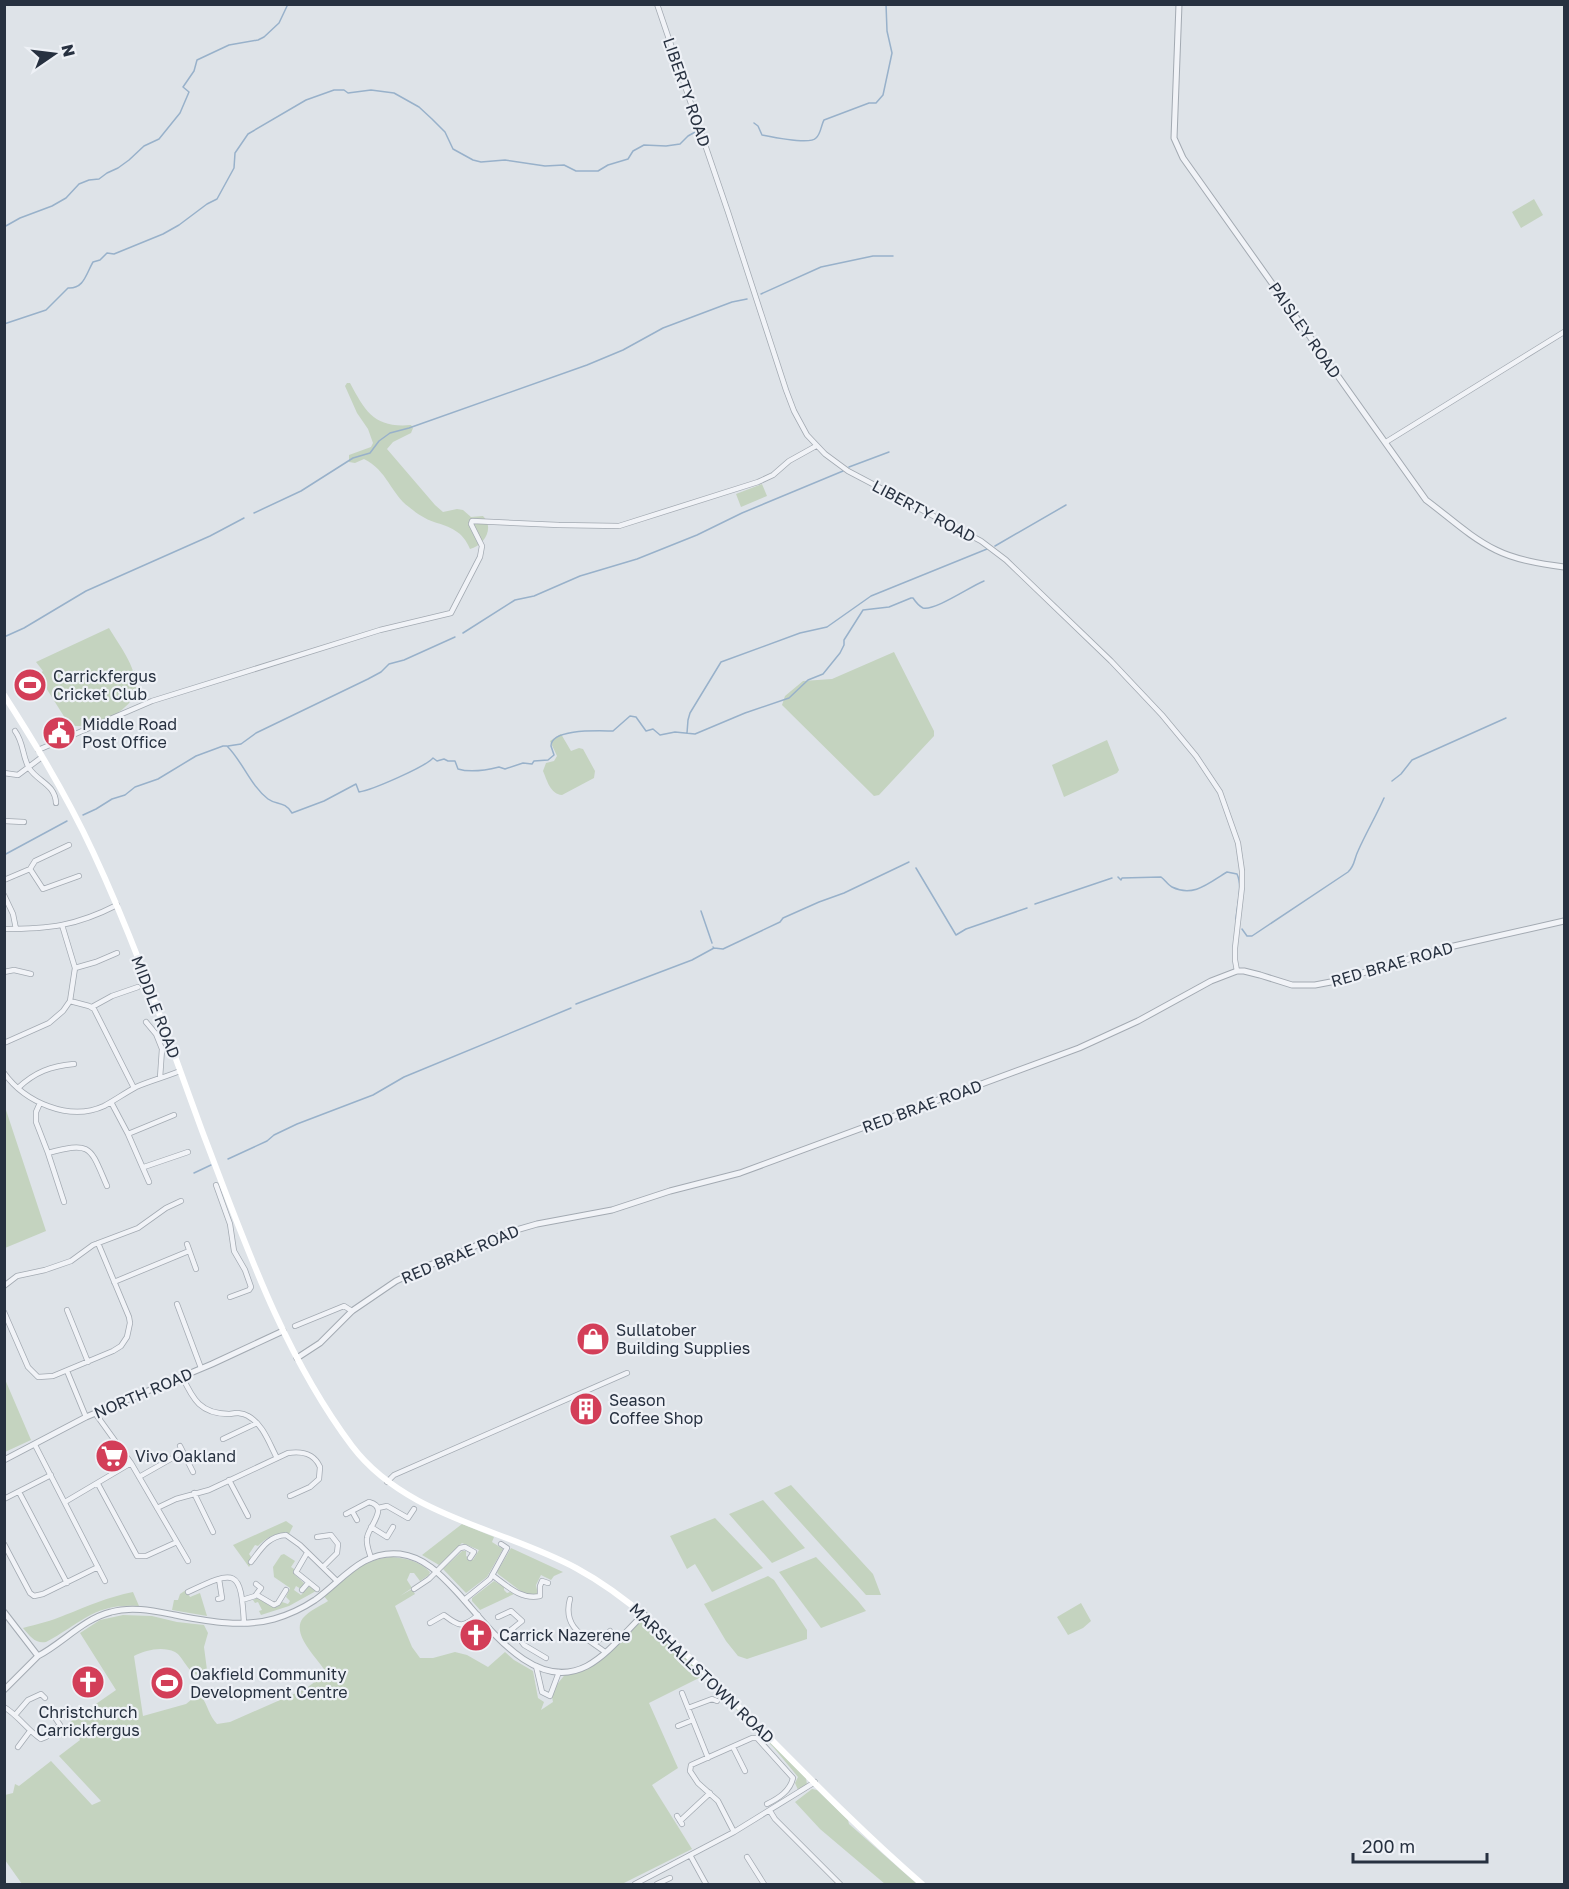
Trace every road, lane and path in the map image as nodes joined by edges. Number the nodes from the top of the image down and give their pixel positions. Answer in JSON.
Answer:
{"nodes":[{"id":1,"x":657,"y":4,"type":"edge"},
{"id":2,"x":1179,"y":4,"type":"edge"},
{"id":3,"x":1564,"y":332,"type":"edge"},
{"id":4,"x":1386,"y":442,"type":"junction"},
{"id":5,"x":816,"y":446,"type":"junction"},
{"id":6,"x":1564,"y":567,"type":"edge"},
{"id":7,"x":4,"y":695,"type":"edge"},
{"id":8,"x":15,"y":731,"type":"dead end"},
{"id":9,"x":38,"y":750,"type":"junction"},
{"id":10,"x":42,"y":757,"type":"junction"},
{"id":11,"x":29,"y":767,"type":"junction"},
{"id":12,"x":4,"y":773,"type":"edge"},
{"id":13,"x":56,"y":803,"type":"dead end"},
{"id":14,"x":4,"y":821,"type":"edge"},
{"id":15,"x":24,"y":822,"type":"dead end"},
{"id":16,"x":69,"y":845,"type":"dead end"},
{"id":17,"x":30,"y":869,"type":"junction"},
{"id":18,"x":79,"y":876,"type":"dead end"},
{"id":19,"x":4,"y":880,"type":"edge"},
{"id":20,"x":4,"y":895,"type":"edge"},
{"id":21,"x":117,"y":905,"type":"junction"},
{"id":22,"x":1564,"y":921,"type":"edge"},
{"id":23,"x":62,"y":926,"type":"junction"},
{"id":24,"x":4,"y":929,"type":"edge"},
{"id":25,"x":16,"y":929,"type":"junction"},
{"id":26,"x":117,"y":952,"type":"dead end"},
{"id":27,"x":75,"y":968,"type":"junction"},
{"id":28,"x":1238,"y":971,"type":"junction"},
{"id":29,"x":4,"y":972,"type":"edge"},
{"id":30,"x":31,"y":974,"type":"dead end"},
{"id":31,"x":138,"y":987,"type":"dead end"},
{"id":32,"x":70,"y":1001,"type":"junction"},
{"id":33,"x":92,"y":1007,"type":"junction"},
{"id":34,"x":146,"y":1022,"type":"dead end"},
{"id":35,"x":4,"y":1043,"type":"edge"},
{"id":36,"x":74,"y":1064,"type":"dead end"},
{"id":37,"x":180,"y":1071,"type":"junction"},
{"id":38,"x":4,"y":1073,"type":"edge"},
{"id":39,"x":160,"y":1078,"type":"junction"},
{"id":40,"x":18,"y":1088,"type":"junction"},
{"id":41,"x":134,"y":1088,"type":"junction"},
{"id":42,"x":111,"y":1101,"type":"junction"},
{"id":43,"x":39,"y":1103,"type":"junction"},
{"id":44,"x":174,"y":1115,"type":"dead end"},
{"id":45,"x":128,"y":1134,"type":"junction"},
{"id":46,"x":188,"y":1152,"type":"dead end"},
{"id":47,"x":48,"y":1153,"type":"junction"},
{"id":48,"x":144,"y":1167,"type":"junction"},
{"id":49,"x":149,"y":1182,"type":"dead end"},
{"id":50,"x":216,"y":1185,"type":"dead end"},
{"id":51,"x":107,"y":1186,"type":"dead end"},
{"id":52,"x":181,"y":1201,"type":"dead end"},
{"id":53,"x":64,"y":1202,"type":"dead end"},
{"id":54,"x":98,"y":1243,"type":"junction"},
{"id":55,"x":187,"y":1244,"type":"dead end"},
{"id":56,"x":246,"y":1246,"type":"junction"},
{"id":57,"x":189,"y":1251,"type":"junction"},
{"id":58,"x":234,"y":1251,"type":"junction"},
{"id":59,"x":196,"y":1269,"type":"dead end"},
{"id":60,"x":114,"y":1282,"type":"junction"},
{"id":61,"x":4,"y":1286,"type":"edge"},
{"id":62,"x":230,"y":1297,"type":"dead end"},
{"id":63,"x":177,"y":1304,"type":"dead end"},
{"id":64,"x":67,"y":1310,"type":"dead end"},
{"id":65,"x":352,"y":1311,"type":"junction"},
{"id":66,"x":4,"y":1312,"type":"edge"},
{"id":67,"x":295,"y":1326,"type":"dead end"},
{"id":68,"x":283,"y":1331,"type":"junction"},
{"id":69,"x":297,"y":1358,"type":"junction"},
{"id":70,"x":88,"y":1362,"type":"junction"},
{"id":71,"x":201,"y":1368,"type":"junction"},
{"id":72,"x":67,"y":1371,"type":"junction"},
{"id":73,"x":627,"y":1373,"type":"dead end"},
{"id":74,"x":182,"y":1376,"type":"junction"},
{"id":75,"x":94,"y":1413,"type":"junction"},
{"id":76,"x":86,"y":1417,"type":"junction"},
{"id":77,"x":257,"y":1423,"type":"junction"},
{"id":78,"x":223,"y":1439,"type":"dead end"},
{"id":79,"x":35,"y":1445,"type":"junction"},
{"id":80,"x":180,"y":1446,"type":"dead end"},
{"id":81,"x":183,"y":1452,"type":"junction"},
{"id":82,"x":277,"y":1458,"type":"junction"},
{"id":83,"x":4,"y":1460,"type":"edge"},
{"id":84,"x":131,"y":1463,"type":"junction"},
{"id":85,"x":193,"y":1472,"type":"dead end"},
{"id":86,"x":51,"y":1475,"type":"junction"},
{"id":87,"x":139,"y":1476,"type":"junction"},
{"id":88,"x":229,"y":1480,"type":"junction"},
{"id":89,"x":387,"y":1482,"type":"junction"},
{"id":90,"x":98,"y":1484,"type":"junction"},
{"id":91,"x":18,"y":1492,"type":"junction"},
{"id":92,"x":194,"y":1493,"type":"junction"},
{"id":93,"x":290,"y":1496,"type":"dead end"},
{"id":94,"x":4,"y":1499,"type":"edge"},
{"id":95,"x":65,"y":1502,"type":"junction"},
{"id":96,"x":157,"y":1508,"type":"junction"},
{"id":97,"x":378,"y":1508,"type":"junction"},
{"id":98,"x":414,"y":1509,"type":"dead end"},
{"id":99,"x":352,"y":1511,"type":"junction"},
{"id":100,"x":346,"y":1514,"type":"dead end"},
{"id":101,"x":248,"y":1516,"type":"dead end"},
{"id":102,"x":357,"y":1520,"type":"dead end"},
{"id":103,"x":371,"y":1527,"type":"junction"},
{"id":104,"x":393,"y":1527,"type":"dead end"},
{"id":105,"x":213,"y":1532,"type":"dead end"},
{"id":106,"x":317,"y":1537,"type":"dead end"},
{"id":107,"x":177,"y":1542,"type":"junction"},
{"id":108,"x":4,"y":1544,"type":"edge"},
{"id":109,"x":501,"y":1544,"type":"dead end"},
{"id":110,"x":307,"y":1553,"type":"junction"},
{"id":111,"x":370,"y":1558,"type":"junction"},
{"id":112,"x":470,"y":1558,"type":"dead end"},
{"id":113,"x":188,"y":1561,"type":"dead end"},
{"id":114,"x":251,"y":1562,"type":"dead end"},
{"id":115,"x":98,"y":1567,"type":"junction"},
{"id":116,"x":323,"y":1568,"type":"junction"},
{"id":117,"x":437,"y":1571,"type":"junction"},
{"id":118,"x":492,"y":1575,"type":"junction"},
{"id":119,"x":219,"y":1579,"type":"junction"},
{"id":120,"x":105,"y":1581,"type":"dead end"},
{"id":121,"x":337,"y":1581,"type":"junction"},
{"id":122,"x":67,"y":1583,"type":"junction"},
{"id":123,"x":308,"y":1583,"type":"junction"},
{"id":124,"x":548,"y":1583,"type":"dead end"},
{"id":125,"x":256,"y":1584,"type":"dead end"},
{"id":126,"x":317,"y":1589,"type":"dead end"},
{"id":127,"x":286,"y":1590,"type":"dead end"},
{"id":128,"x":302,"y":1590,"type":"dead end"},
{"id":129,"x":414,"y":1590,"type":"dead end"},
{"id":130,"x":188,"y":1592,"type":"dead end"},
{"id":131,"x":257,"y":1595,"type":"junction"},
{"id":132,"x":222,"y":1598,"type":"dead end"},
{"id":133,"x":281,"y":1598,"type":"junction"},
{"id":134,"x":570,"y":1599,"type":"dead end"},
{"id":135,"x":242,"y":1600,"type":"junction"},
{"id":136,"x":464,"y":1600,"type":"junction"},
{"id":137,"x":288,"y":1602,"type":"dead end"},
{"id":138,"x":4,"y":1612,"type":"edge"},
{"id":139,"x":478,"y":1614,"type":"junction"},
{"id":140,"x":644,"y":1614,"type":"junction"},
{"id":141,"x":498,"y":1617,"type":"dead end"},
{"id":142,"x":244,"y":1623,"type":"junction"},
{"id":143,"x":430,"y":1623,"type":"dead end"},
{"id":144,"x":512,"y":1629,"type":"junction"},
{"id":145,"x":609,"y":1635,"type":"dead end"},
{"id":146,"x":500,"y":1639,"type":"junction"},
{"id":147,"x":594,"y":1644,"type":"junction"},
{"id":148,"x":605,"y":1652,"type":"junction"},
{"id":149,"x":38,"y":1656,"type":"junction"},
{"id":150,"x":546,"y":1658,"type":"dead end"},
{"id":151,"x":536,"y":1666,"type":"junction"},
{"id":152,"x":559,"y":1672,"type":"junction"},
{"id":153,"x":4,"y":1690,"type":"edge"},
{"id":154,"x":682,"y":1693,"type":"dead end"},
{"id":155,"x":41,"y":1694,"type":"dead end"},
{"id":156,"x":717,"y":1701,"type":"dead end"},
{"id":157,"x":4,"y":1707,"type":"edge"},
{"id":158,"x":688,"y":1708,"type":"junction"},
{"id":159,"x":16,"y":1714,"type":"junction"},
{"id":160,"x":56,"y":1719,"type":"dead end"},
{"id":161,"x":693,"y":1720,"type":"junction"},
{"id":162,"x":678,"y":1726,"type":"dead end"},
{"id":163,"x":30,"y":1731,"type":"junction"},
{"id":164,"x":18,"y":1747,"type":"dead end"},
{"id":165,"x":734,"y":1748,"type":"junction"},
{"id":166,"x":708,"y":1758,"type":"junction"},
{"id":167,"x":745,"y":1771,"type":"dead end"},
{"id":168,"x":815,"y":1782,"type":"junction"},
{"id":169,"x":710,"y":1793,"type":"junction"},
{"id":170,"x":767,"y":1804,"type":"dead end"},
{"id":171,"x":770,"y":1811,"type":"junction"},
{"id":172,"x":680,"y":1820,"type":"dead end"},
{"id":173,"x":734,"y":1832,"type":"junction"},
{"id":174,"x":690,"y":1855,"type":"junction"},
{"id":175,"x":747,"y":1857,"type":"dead end"},
{"id":176,"x":670,"y":1878,"type":"dead end"},
{"id":177,"x":635,"y":1884,"type":"edge"},
{"id":178,"x":657,"y":1884,"type":"edge"},
{"id":179,"x":706,"y":1884,"type":"edge"},
{"id":180,"x":764,"y":1884,"type":"edge"},
{"id":181,"x":840,"y":1884,"type":"edge"},
{"id":182,"x":922,"y":1884,"type":"edge"}],
"edges":[{"from":1,"to":5,"type":"street","name":"LIBERTY ROAD"},
{"from":2,"to":4,"type":"street","name":"PAISLEY ROAD"},
{"from":3,"to":4,"type":"street"},
{"from":4,"to":6,"type":"street","name":"PAISLEY ROAD"},
{"from":5,"to":9,"type":"street"},
{"from":5,"to":28,"type":"street","name":"LIBERTY ROAD"},
{"from":7,"to":9,"type":"main road","name":"MIDDLE ROAD"},
{"from":8,"to":11,"type":"street"},
{"from":9,"to":10,"type":"main road","name":"MIDDLE ROAD"},
{"from":10,"to":11,"type":"street"},
{"from":10,"to":21,"type":"main road","name":"MIDDLE ROAD"},
{"from":11,"to":12,"type":"street"},
{"from":11,"to":13,"type":"street"},
{"from":14,"to":15,"type":"street"},
{"from":16,"to":17,"type":"street"},
{"from":17,"to":18,"type":"street"},
{"from":17,"to":19,"type":"street"},
{"from":20,"to":25,"type":"street"},
{"from":21,"to":23,"type":"street"},
{"from":21,"to":37,"type":"main road","name":"MIDDLE ROAD"},
{"from":22,"to":28,"type":"street","name":"RED BRAE ROAD"},
{"from":23,"to":25,"type":"street"},
{"from":23,"to":27,"type":"street"},
{"from":24,"to":25,"type":"street"},
{"from":26,"to":27,"type":"street"},
{"from":27,"to":32,"type":"street"},
{"from":28,"to":65,"type":"street","name":"RED BRAE ROAD"},
{"from":29,"to":30,"type":"street"},
{"from":31,"to":33,"type":"street"},
{"from":32,"to":33,"type":"street"},
{"from":32,"to":35,"type":"street"},
{"from":33,"to":41,"type":"street"},
{"from":34,"to":39,"type":"street"},
{"from":36,"to":40,"type":"street"},
{"from":37,"to":39,"type":"street"},
{"from":37,"to":56,"type":"main road","name":"MIDDLE ROAD"},
{"from":38,"to":40,"type":"street"},
{"from":39,"to":41,"type":"street"},
{"from":40,"to":43,"type":"street"},
{"from":41,"to":42,"type":"street"},
{"from":42,"to":43,"type":"street"},
{"from":42,"to":45,"type":"street"},
{"from":43,"to":47,"type":"street"},
{"from":44,"to":45,"type":"street"},
{"from":45,"to":48,"type":"street"},
{"from":46,"to":48,"type":"street"},
{"from":47,"to":51,"type":"street"},
{"from":47,"to":53,"type":"street"},
{"from":48,"to":49,"type":"street"},
{"from":50,"to":58,"type":"street"},
{"from":52,"to":54,"type":"street"},
{"from":54,"to":60,"type":"street"},
{"from":54,"to":61,"type":"street"},
{"from":55,"to":57,"type":"street"},
{"from":56,"to":58,"type":"street"},
{"from":56,"to":68,"type":"main road","name":"MIDDLE ROAD"},
{"from":57,"to":59,"type":"street"},
{"from":57,"to":60,"type":"street"},
{"from":58,"to":62,"type":"street"},
{"from":60,"to":70,"type":"street"},
{"from":63,"to":71,"type":"street"},
{"from":64,"to":70,"type":"street"},
{"from":65,"to":67,"type":"street"},
{"from":65,"to":69,"type":"street","name":"RED BRAE ROAD"},
{"from":66,"to":72,"type":"street"},
{"from":68,"to":69,"type":"main road","name":"MARSHALLSTOWN ROAD"},
{"from":68,"to":71,"type":"street","name":"NORTH ROAD"},
{"from":69,"to":89,"type":"main road","name":"MARSHALLSTOWN ROAD"},
{"from":70,"to":72,"type":"street"},
{"from":71,"to":74,"type":"street","name":"NORTH ROAD"},
{"from":72,"to":76,"type":"street"},
{"from":73,"to":89,"type":"street"},
{"from":74,"to":75,"type":"street","name":"NORTH ROAD"},
{"from":74,"to":77,"type":"street"},
{"from":75,"to":76,"type":"street","name":"NORTH ROAD"},
{"from":75,"to":84,"type":"street"},
{"from":76,"to":79,"type":"street","name":"NORTH ROAD"},
{"from":77,"to":78,"type":"street"},
{"from":77,"to":82,"type":"street"},
{"from":79,"to":83,"type":"street","name":"NORTH ROAD"},
{"from":79,"to":86,"type":"street"},
{"from":80,"to":81,"type":"street"},
{"from":81,"to":85,"type":"street"},
{"from":81,"to":87,"type":"street"},
{"from":82,"to":88,"type":"street"},
{"from":82,"to":93,"type":"street"},
{"from":84,"to":87,"type":"street"},
{"from":84,"to":90,"type":"street"},
{"from":86,"to":91,"type":"street"},
{"from":86,"to":95,"type":"street"},
{"from":87,"to":96,"type":"street"},
{"from":88,"to":92,"type":"street"},
{"from":88,"to":101,"type":"street"},
{"from":89,"to":140,"type":"main road","name":"MARSHALLSTOWN ROAD"},
{"from":90,"to":95,"type":"street"},
{"from":90,"to":107,"type":"street"},
{"from":91,"to":94,"type":"street"},
{"from":91,"to":122,"type":"street"},
{"from":92,"to":96,"type":"street"},
{"from":92,"to":105,"type":"street"},
{"from":95,"to":115,"type":"street"},
{"from":96,"to":107,"type":"street"},
{"from":97,"to":98,"type":"street"},
{"from":97,"to":99,"type":"street"},
{"from":97,"to":103,"type":"street"},
{"from":99,"to":100,"type":"street"},
{"from":99,"to":102,"type":"street"},
{"from":103,"to":104,"type":"street"},
{"from":103,"to":111,"type":"street"},
{"from":106,"to":116,"type":"street"},
{"from":107,"to":113,"type":"street"},
{"from":108,"to":122,"type":"street"},
{"from":109,"to":118,"type":"street"},
{"from":110,"to":114,"type":"street"},
{"from":110,"to":116,"type":"street"},
{"from":110,"to":123,"type":"street"},
{"from":111,"to":117,"type":"street"},
{"from":111,"to":121,"type":"street"},
{"from":112,"to":117,"type":"street"},
{"from":115,"to":120,"type":"street"},
{"from":115,"to":122,"type":"street"},
{"from":116,"to":121,"type":"street"},
{"from":117,"to":129,"type":"street"},
{"from":117,"to":136,"type":"street"},
{"from":118,"to":124,"type":"street"},
{"from":118,"to":136,"type":"street"},
{"from":119,"to":130,"type":"street"},
{"from":119,"to":132,"type":"street"},
{"from":119,"to":135,"type":"street"},
{"from":121,"to":142,"type":"street"},
{"from":123,"to":126,"type":"street"},
{"from":123,"to":128,"type":"street"},
{"from":125,"to":131,"type":"street"},
{"from":127,"to":133,"type":"street"},
{"from":131,"to":133,"type":"street"},
{"from":131,"to":135,"type":"street"},
{"from":133,"to":137,"type":"street"},
{"from":134,"to":147,"type":"street"},
{"from":135,"to":142,"type":"street"},
{"from":136,"to":139,"type":"street"},
{"from":138,"to":149,"type":"street"},
{"from":139,"to":143,"type":"street"},
{"from":139,"to":146,"type":"street"},
{"from":140,"to":148,"type":"street"},
{"from":140,"to":168,"type":"main road","name":"MARSHALLSTOWN ROAD"},
{"from":141,"to":144,"type":"street"},
{"from":142,"to":149,"type":"street"},
{"from":144,"to":146,"type":"street"},
{"from":144,"to":150,"type":"street"},
{"from":145,"to":147,"type":"street"},
{"from":146,"to":151,"type":"street"},
{"from":147,"to":148,"type":"street"},
{"from":148,"to":152,"type":"street"},
{"from":149,"to":153,"type":"street"},
{"from":151,"to":152,"type":"street"},
{"from":151,"to":152,"type":"street"},
{"from":154,"to":158,"type":"street"},
{"from":155,"to":159,"type":"street"},
{"from":156,"to":158,"type":"street"},
{"from":157,"to":159,"type":"street"},
{"from":158,"to":161,"type":"street"},
{"from":159,"to":163,"type":"street"},
{"from":160,"to":163,"type":"street"},
{"from":161,"to":162,"type":"street"},
{"from":161,"to":166,"type":"street"},
{"from":163,"to":164,"type":"street"},
{"from":165,"to":166,"type":"street"},
{"from":165,"to":167,"type":"street"},
{"from":165,"to":170,"type":"street"},
{"from":166,"to":169,"type":"street"},
{"from":168,"to":171,"type":"street"},
{"from":168,"to":182,"type":"main road","name":"MARSHALLSTOWN ROAD"},
{"from":169,"to":172,"type":"street"},
{"from":169,"to":173,"type":"street"},
{"from":171,"to":173,"type":"street"},
{"from":171,"to":181,"type":"street"},
{"from":173,"to":174,"type":"street"},
{"from":174,"to":177,"type":"street"},
{"from":174,"to":179,"type":"street"},
{"from":175,"to":180,"type":"street"},
{"from":176,"to":178,"type":"street"}]}
